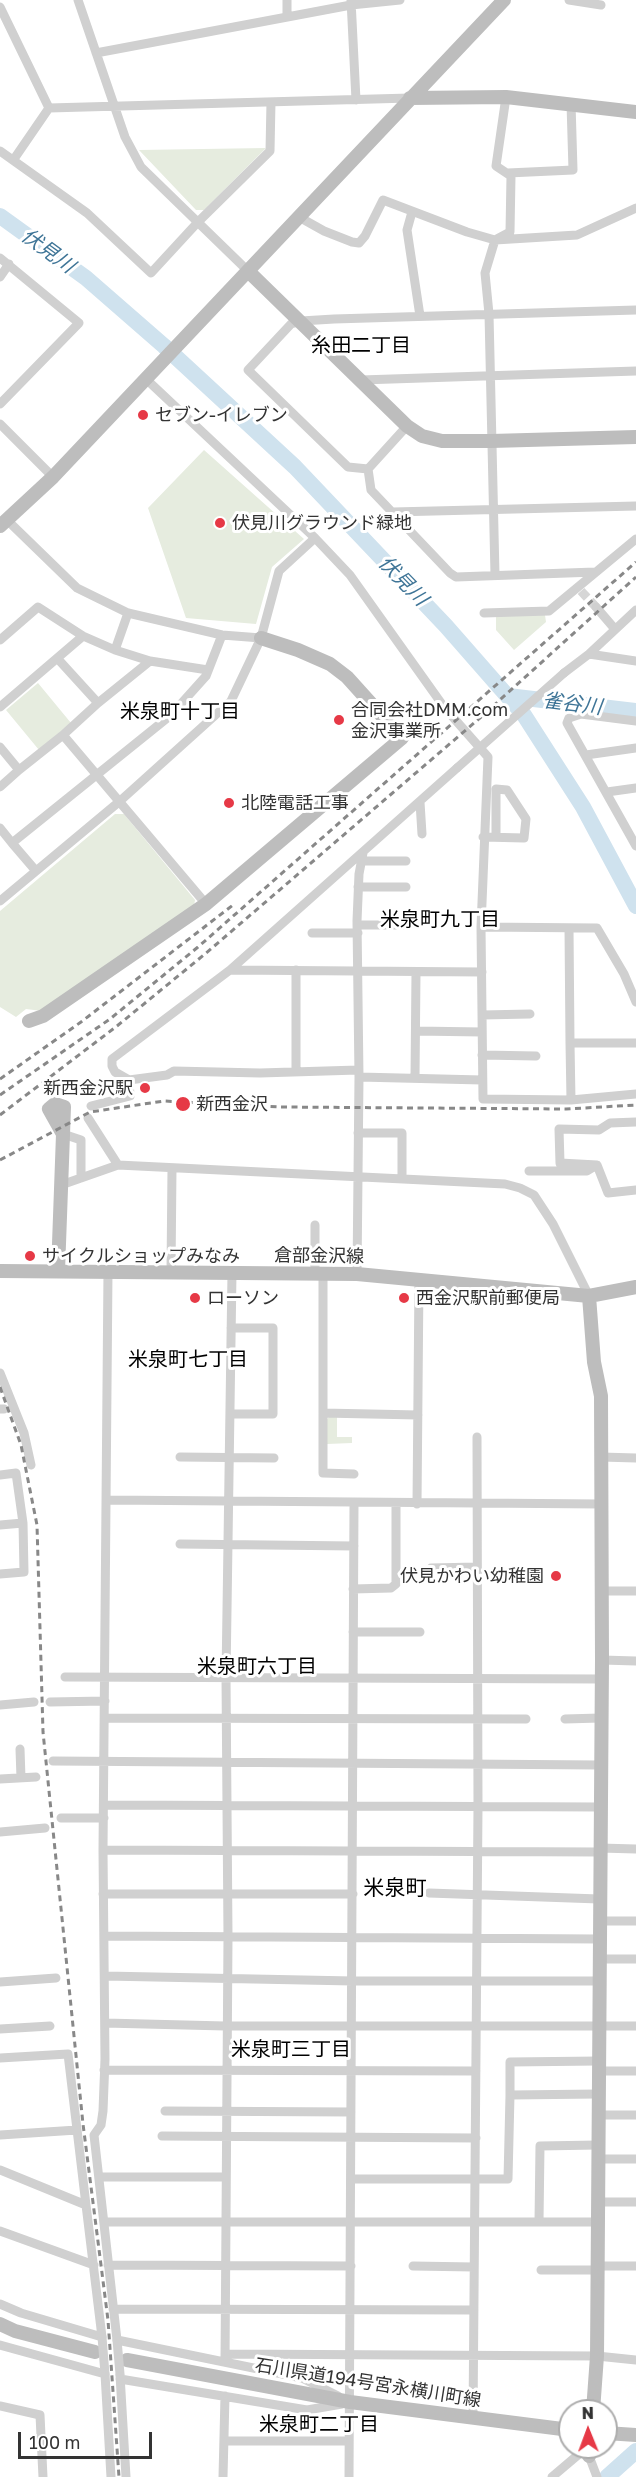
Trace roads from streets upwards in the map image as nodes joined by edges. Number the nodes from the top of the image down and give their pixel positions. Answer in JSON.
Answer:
{"nodes":[{"id":1,"x":78,"y":0,"type":"edge"},
{"id":2,"x":287,"y":0,"type":"edge"},
{"id":3,"x":400,"y":0,"type":"edge"},
{"id":4,"x":504,"y":0,"type":"edge"},
{"id":5,"x":569,"y":0,"type":"edge"},
{"id":6,"x":351,"y":3,"type":"edge"},
{"id":7,"x":601,"y":5,"type":"dead end"},
{"id":8,"x":0,"y":7,"type":"edge"},
{"id":9,"x":287,"y":17,"type":"junction"},
{"id":10,"x":5,"y":24,"type":"edge"},
{"id":11,"x":96,"y":53,"type":"junction"},
{"id":12,"x":506,"y":97,"type":"junction"},
{"id":13,"x":410,"y":98,"type":"junction"},
{"id":14,"x":356,"y":100,"type":"junction"},
{"id":15,"x":270,"y":102,"type":"junction"},
{"id":16,"x":571,"y":103,"type":"junction"},
{"id":17,"x":115,"y":106,"type":"junction"},
{"id":18,"x":49,"y":108,"type":"junction"},
{"id":19,"x":636,"y":112,"type":"edge"},
{"id":20,"x":0,"y":151,"type":"edge"},
{"id":21,"x":14,"y":159,"type":"junction"},
{"id":22,"x":508,"y":172,"type":"junction"},
{"id":23,"x":636,"y":208,"type":"edge"},
{"id":24,"x":412,"y":212,"type":"junction"},
{"id":25,"x":299,"y":217,"type":"junction"},
{"id":26,"x":198,"y":222,"type":"junction"},
{"id":27,"x":495,"y":240,"type":"junction"},
{"id":28,"x":0,"y":258,"type":"edge"},
{"id":29,"x":9,"y":264,"type":"junction"},
{"id":30,"x":248,"y":271,"type":"junction"},
{"id":31,"x":0,"y":277,"type":"edge"},
{"id":32,"x":636,"y":310,"type":"edge"},
{"id":33,"x":489,"y":314,"type":"junction"},
{"id":34,"x":420,"y":316,"type":"junction"},
{"id":35,"x":301,"y":321,"type":"junction"},
{"id":36,"x":636,"y":371,"type":"edge"},
{"id":37,"x":148,"y":376,"type":"junction"},
{"id":38,"x":490,"y":376,"type":"junction"},
{"id":39,"x":361,"y":380,"type":"junction"},
{"id":40,"x":0,"y":404,"type":"edge"},
{"id":41,"x":0,"y":424,"type":"edge"},
{"id":42,"x":406,"y":426,"type":"junction"},
{"id":43,"x":636,"y":437,"type":"edge"},
{"id":44,"x":491,"y":441,"type":"junction"},
{"id":45,"x":368,"y":469,"type":"junction"},
{"id":46,"x":53,"y":477,"type":"junction"},
{"id":47,"x":636,"y":506,"type":"edge"},
{"id":48,"x":493,"y":510,"type":"junction"},
{"id":49,"x":393,"y":513,"type":"junction"},
{"id":50,"x":4,"y":523,"type":"edge"},
{"id":51,"x":315,"y":538,"type":"junction"},
{"id":52,"x":636,"y":539,"type":"edge"},
{"id":53,"x":595,"y":572,"type":"junction"},
{"id":54,"x":495,"y":575,"type":"junction"},
{"id":55,"x":596,"y":607,"type":"tunnel mouth"},
{"id":56,"x":636,"y":611,"type":"edge"},
{"id":57,"x":484,"y":612,"type":"dead end"},
{"id":58,"x":128,"y":613,"type":"junction"},
{"id":59,"x":614,"y":628,"type":"junction"},
{"id":60,"x":222,"y":635,"type":"junction"},
{"id":61,"x":83,"y":636,"type":"junction"},
{"id":62,"x":261,"y":638,"type":"junction"},
{"id":63,"x":0,"y":640,"type":"edge"},
{"id":64,"x":115,"y":650,"type":"junction"},
{"id":65,"x":589,"y":654,"type":"junction"},
{"id":66,"x":57,"y":658,"type":"junction"},
{"id":67,"x":150,"y":661,"type":"junction"},
{"id":68,"x":636,"y":661,"type":"edge"},
{"id":69,"x":208,"y":670,"type":"junction"},
{"id":70,"x":98,"y":703,"type":"junction"},
{"id":71,"x":0,"y":707,"type":"edge"},
{"id":72,"x":636,"y":721,"type":"edge"},
{"id":73,"x":63,"y":735,"type":"junction"},
{"id":74,"x":0,"y":747,"type":"edge"},
{"id":75,"x":636,"y":748,"type":"edge"},
{"id":76,"x":586,"y":755,"type":"junction"},
{"id":77,"x":19,"y":770,"type":"junction"},
{"id":78,"x":98,"y":774,"type":"junction"},
{"id":79,"x":0,"y":787,"type":"edge"},
{"id":80,"x":636,"y":788,"type":"edge"},
{"id":81,"x":607,"y":792,"type":"junction"},
{"id":82,"x":120,"y":801,"type":"junction"},
{"id":83,"x":420,"y":802,"type":"junction"},
{"id":84,"x":0,"y":828,"type":"edge"},
{"id":85,"x":422,"y":834,"type":"dead end"},
{"id":86,"x":483,"y":837,"type":"junction"},
{"id":87,"x":496,"y":837,"type":"junction"},
{"id":88,"x":12,"y":843,"type":"junction"},
{"id":89,"x":635,"y":843,"type":"edge"},
{"id":90,"x":362,"y":857,"type":"junction"},
{"id":91,"x":406,"y":861,"type":"dead end"},
{"id":92,"x":36,"y":871,"type":"junction"},
{"id":93,"x":358,"y":887,"type":"junction"},
{"id":94,"x":406,"y":887,"type":"dead end"},
{"id":95,"x":0,"y":901,"type":"edge"},
{"id":96,"x":206,"y":904,"type":"junction"},
{"id":97,"x":403,"y":925,"type":"dead end"},
{"id":98,"x":481,"y":927,"type":"junction"},
{"id":99,"x":569,"y":928,"type":"junction"},
{"id":100,"x":358,"y":929,"type":"junction"},
{"id":101,"x":312,"y":933,"type":"dead end"},
{"id":102,"x":230,"y":970,"type":"junction"},
{"id":103,"x":296,"y":970,"type":"junction"},
{"id":104,"x":358,"y":972,"type":"junction"},
{"id":105,"x":416,"y":972,"type":"junction"},
{"id":106,"x":482,"y":972,"type":"junction"},
{"id":107,"x":636,"y":1002,"type":"edge"},
{"id":108,"x":530,"y":1014,"type":"dead end"},
{"id":109,"x":482,"y":1015,"type":"junction"},
{"id":110,"x":29,"y":1021,"type":"dead end"},
{"id":111,"x":416,"y":1031,"type":"junction"},
{"id":112,"x":482,"y":1032,"type":"junction"},
{"id":113,"x":570,"y":1042,"type":"junction"},
{"id":114,"x":636,"y":1043,"type":"edge"},
{"id":115,"x":482,"y":1055,"type":"junction"},
{"id":116,"x":536,"y":1056,"type":"dead end"},
{"id":117,"x":296,"y":1072,"type":"junction"},
{"id":118,"x":359,"y":1074,"type":"junction"},
{"id":119,"x":415,"y":1078,"type":"junction"},
{"id":120,"x":129,"y":1080,"type":"junction"},
{"id":121,"x":482,"y":1080,"type":"junction"},
{"id":122,"x":636,"y":1094,"type":"edge"},
{"id":123,"x":571,"y":1100,"type":"junction"},
{"id":124,"x":91,"y":1106,"type":"dead end"},
{"id":125,"x":88,"y":1118,"type":"dead end"},
{"id":126,"x":636,"y":1122,"type":"edge"},
{"id":127,"x":358,"y":1133,"type":"junction"},
{"id":128,"x":63,"y":1134,"type":"joint"},
{"id":129,"x":118,"y":1165,"type":"junction"},
{"id":130,"x":597,"y":1165,"type":"junction"},
{"id":131,"x":172,"y":1168,"type":"junction"},
{"id":132,"x":529,"y":1171,"type":"dead end"},
{"id":133,"x":357,"y":1177,"type":"junction"},
{"id":134,"x":81,"y":1178,"type":"junction"},
{"id":135,"x":402,"y":1179,"type":"junction"},
{"id":136,"x":61,"y":1185,"type":"junction"},
{"id":137,"x":636,"y":1190,"type":"edge"},
{"id":138,"x":315,"y":1225,"type":"dead end"},
{"id":139,"x":0,"y":1271,"type":"edge"},
{"id":140,"x":58,"y":1271,"type":"junction"},
{"id":141,"x":108,"y":1271,"type":"junction"},
{"id":142,"x":171,"y":1272,"type":"junction"},
{"id":143,"x":232,"y":1273,"type":"junction"},
{"id":144,"x":319,"y":1274,"type":"junction"},
{"id":145,"x":357,"y":1274,"type":"junction"},
{"id":146,"x":419,"y":1279,"type":"junction"},
{"id":147,"x":636,"y":1287,"type":"edge"},
{"id":148,"x":590,"y":1296,"type":"junction"},
{"id":149,"x":231,"y":1328,"type":"junction"},
{"id":150,"x":0,"y":1373,"type":"edge"},
{"id":151,"x":322,"y":1413,"type":"junction"},
{"id":152,"x":230,"y":1414,"type":"junction"},
{"id":153,"x":418,"y":1415,"type":"junction"},
{"id":154,"x":477,"y":1437,"type":"dead end"},
{"id":155,"x":180,"y":1457,"type":"dead end"},
{"id":156,"x":601,"y":1457,"type":"junction"},
{"id":157,"x":229,"y":1458,"type":"junction"},
{"id":158,"x":274,"y":1458,"type":"dead end"},
{"id":159,"x":636,"y":1458,"type":"edge"},
{"id":160,"x":31,"y":1465,"type":"dead end"},
{"id":161,"x":354,"y":1474,"type":"dead end"},
{"id":162,"x":0,"y":1475,"type":"edge"},
{"id":163,"x":107,"y":1500,"type":"junction"},
{"id":164,"x":228,"y":1501,"type":"junction"},
{"id":165,"x":354,"y":1503,"type":"junction"},
{"id":166,"x":396,"y":1503,"type":"junction"},
{"id":167,"x":417,"y":1503,"type":"junction"},
{"id":168,"x":477,"y":1504,"type":"junction"},
{"id":169,"x":601,"y":1504,"type":"junction"},
{"id":170,"x":23,"y":1523,"type":"junction"},
{"id":171,"x":0,"y":1525,"type":"edge"},
{"id":172,"x":180,"y":1544,"type":"dead end"},
{"id":173,"x":228,"y":1544,"type":"junction"},
{"id":174,"x":354,"y":1546,"type":"junction"},
{"id":175,"x":477,"y":1567,"type":"junction"},
{"id":176,"x":431,"y":1568,"type":"dead end"},
{"id":177,"x":0,"y":1574,"type":"edge"},
{"id":178,"x":353,"y":1589,"type":"junction"},
{"id":179,"x":600,"y":1591,"type":"junction"},
{"id":180,"x":636,"y":1591,"type":"edge"},
{"id":181,"x":353,"y":1632,"type":"junction"},
{"id":182,"x":420,"y":1632,"type":"dead end"},
{"id":183,"x":602,"y":1660,"type":"junction"},
{"id":184,"x":636,"y":1660,"type":"edge"},
{"id":185,"x":105,"y":1676,"type":"junction"},
{"id":186,"x":65,"y":1677,"type":"dead end"},
{"id":187,"x":226,"y":1677,"type":"junction"},
{"id":188,"x":354,"y":1677,"type":"junction"},
{"id":189,"x":477,"y":1678,"type":"junction"},
{"id":190,"x":601,"y":1679,"type":"junction"},
{"id":191,"x":105,"y":1701,"type":"junction"},
{"id":192,"x":34,"y":1702,"type":"dead end"},
{"id":193,"x":50,"y":1702,"type":"dead end"},
{"id":194,"x":0,"y":1705,"type":"edge"},
{"id":195,"x":105,"y":1718,"type":"junction"},
{"id":196,"x":600,"y":1718,"type":"junction"},
{"id":197,"x":353,"y":1719,"type":"junction"},
{"id":198,"x":478,"y":1719,"type":"junction"},
{"id":199,"x":526,"y":1719,"type":"dead end"},
{"id":200,"x":565,"y":1719,"type":"dead end"},
{"id":201,"x":226,"y":1720,"type":"junction"},
{"id":202,"x":20,"y":1749,"type":"dead end"},
{"id":203,"x":53,"y":1761,"type":"dead end"},
{"id":204,"x":104,"y":1762,"type":"junction"},
{"id":205,"x":226,"y":1762,"type":"junction"},
{"id":206,"x":352,"y":1763,"type":"junction"},
{"id":207,"x":478,"y":1764,"type":"junction"},
{"id":208,"x":600,"y":1765,"type":"junction"},
{"id":209,"x":36,"y":1777,"type":"dead end"},
{"id":210,"x":21,"y":1778,"type":"junction"},
{"id":211,"x":0,"y":1779,"type":"edge"},
{"id":212,"x":104,"y":1805,"type":"junction"},
{"id":213,"x":227,"y":1806,"type":"junction"},
{"id":214,"x":353,"y":1807,"type":"junction"},
{"id":215,"x":478,"y":1808,"type":"junction"},
{"id":216,"x":600,"y":1808,"type":"junction"},
{"id":217,"x":61,"y":1818,"type":"dead end"},
{"id":218,"x":104,"y":1818,"type":"junction"},
{"id":219,"x":45,"y":1828,"type":"dead end"},
{"id":220,"x":0,"y":1832,"type":"edge"},
{"id":221,"x":636,"y":1849,"type":"edge"},
{"id":222,"x":103,"y":1850,"type":"junction"},
{"id":223,"x":600,"y":1850,"type":"junction"},
{"id":224,"x":228,"y":1852,"type":"junction"},
{"id":225,"x":353,"y":1852,"type":"junction"},
{"id":226,"x":478,"y":1852,"type":"junction"},
{"id":227,"x":226,"y":1893,"type":"junction"},
{"id":228,"x":429,"y":1893,"type":"dead end"},
{"id":229,"x":103,"y":1894,"type":"junction"},
{"id":230,"x":353,"y":1894,"type":"junction"},
{"id":231,"x":478,"y":1894,"type":"junction"},
{"id":232,"x":599,"y":1899,"type":"junction"},
{"id":233,"x":598,"y":1921,"type":"junction"},
{"id":234,"x":636,"y":1921,"type":"edge"},
{"id":235,"x":105,"y":1936,"type":"junction"},
{"id":236,"x":228,"y":1937,"type":"junction"},
{"id":237,"x":352,"y":1937,"type":"junction"},
{"id":238,"x":477,"y":1937,"type":"junction"},
{"id":239,"x":599,"y":1940,"type":"junction"},
{"id":240,"x":600,"y":1959,"type":"junction"},
{"id":241,"x":636,"y":1959,"type":"edge"},
{"id":242,"x":105,"y":1976,"type":"junction"},
{"id":243,"x":56,"y":1978,"type":"dead end"},
{"id":244,"x":226,"y":1980,"type":"junction"},
{"id":245,"x":476,"y":1980,"type":"junction"},
{"id":246,"x":352,"y":1981,"type":"junction"},
{"id":247,"x":599,"y":1981,"type":"junction"},
{"id":248,"x":0,"y":1982,"type":"edge"},
{"id":249,"x":105,"y":2023,"type":"junction"},
{"id":250,"x":50,"y":2026,"type":"dead end"},
{"id":251,"x":225,"y":2026,"type":"junction"},
{"id":252,"x":352,"y":2026,"type":"junction"},
{"id":253,"x":477,"y":2026,"type":"junction"},
{"id":254,"x":598,"y":2026,"type":"junction"},
{"id":255,"x":636,"y":2026,"type":"edge"},
{"id":256,"x":0,"y":2029,"type":"edge"},
{"id":257,"x":0,"y":2058,"type":"edge"},
{"id":258,"x":598,"y":2066,"type":"junction"},
{"id":259,"x":104,"y":2070,"type":"junction"},
{"id":260,"x":225,"y":2070,"type":"junction"},
{"id":261,"x":351,"y":2070,"type":"junction"},
{"id":262,"x":636,"y":2071,"type":"edge"},
{"id":263,"x":476,"y":2072,"type":"junction"},
{"id":264,"x":598,"y":2094,"type":"junction"},
{"id":265,"x":510,"y":2095,"type":"junction"},
{"id":266,"x":165,"y":2110,"type":"dead end"},
{"id":267,"x":226,"y":2110,"type":"junction"},
{"id":268,"x":351,"y":2112,"type":"junction"},
{"id":269,"x":598,"y":2115,"type":"junction"},
{"id":270,"x":636,"y":2115,"type":"edge"},
{"id":271,"x":77,"y":2130,"type":"junction"},
{"id":272,"x":0,"y":2134,"type":"edge"},
{"id":273,"x":162,"y":2136,"type":"dead end"},
{"id":274,"x":225,"y":2137,"type":"junction"},
{"id":275,"x":351,"y":2137,"type":"junction"},
{"id":276,"x":476,"y":2138,"type":"junction"},
{"id":277,"x":597,"y":2152,"type":"junction"},
{"id":278,"x":636,"y":2159,"type":"edge"},
{"id":279,"x":0,"y":2170,"type":"edge"},
{"id":280,"x":99,"y":2177,"type":"junction"},
{"id":281,"x":225,"y":2178,"type":"junction"},
{"id":282,"x":351,"y":2179,"type":"junction"},
{"id":283,"x":475,"y":2180,"type":"junction"},
{"id":284,"x":597,"y":2202,"type":"junction"},
{"id":285,"x":636,"y":2202,"type":"edge"},
{"id":286,"x":86,"y":2205,"type":"junction"},
{"id":287,"x":104,"y":2222,"type":"junction"},
{"id":288,"x":539,"y":2222,"type":"junction"},
{"id":289,"x":597,"y":2222,"type":"junction"},
{"id":290,"x":225,"y":2223,"type":"junction"},
{"id":291,"x":351,"y":2223,"type":"junction"},
{"id":292,"x":475,"y":2223,"type":"junction"},
{"id":293,"x":0,"y":2231,"type":"edge"},
{"id":294,"x":94,"y":2265,"type":"junction"},
{"id":295,"x":108,"y":2265,"type":"junction"},
{"id":296,"x":225,"y":2266,"type":"junction"},
{"id":297,"x":351,"y":2266,"type":"junction"},
{"id":298,"x":413,"y":2266,"type":"dead end"},
{"id":299,"x":636,"y":2266,"type":"edge"},
{"id":300,"x":474,"y":2267,"type":"junction"},
{"id":301,"x":597,"y":2268,"type":"junction"},
{"id":302,"x":541,"y":2270,"type":"dead end"},
{"id":303,"x":0,"y":2304,"type":"edge"},
{"id":304,"x":113,"y":2309,"type":"junction"},
{"id":305,"x":225,"y":2309,"type":"junction"},
{"id":306,"x":351,"y":2310,"type":"junction"},
{"id":307,"x":474,"y":2310,"type":"junction"},
{"id":308,"x":0,"y":2324,"type":"edge"},
{"id":309,"x":102,"y":2337,"type":"junction"},
{"id":310,"x":117,"y":2340,"type":"junction"},
{"id":311,"x":0,"y":2345,"type":"edge"},
{"id":312,"x":96,"y":2352,"type":"dead end"},
{"id":313,"x":351,"y":2354,"type":"junction"},
{"id":314,"x":473,"y":2355,"type":"junction"},
{"id":315,"x":597,"y":2356,"type":"junction"},
{"id":316,"x":225,"y":2358,"type":"junction"},
{"id":317,"x":127,"y":2360,"type":"dead end"},
{"id":318,"x":636,"y":2360,"type":"edge"},
{"id":319,"x":105,"y":2374,"type":"junction"},
{"id":320,"x":120,"y":2377,"type":"junction"},
{"id":321,"x":225,"y":2396,"type":"junction"},
{"id":322,"x":594,"y":2399,"type":"edge"},
{"id":323,"x":350,"y":2402,"type":"junction"},
{"id":324,"x":0,"y":2406,"type":"edge"},
{"id":325,"x":474,"y":2418,"type":"junction"},
{"id":326,"x":558,"y":2428,"type":"edge"},
{"id":327,"x":618,"y":2434,"type":"edge"},
{"id":328,"x":636,"y":2435,"type":"edge"},
{"id":329,"x":225,"y":2441,"type":"junction"},
{"id":330,"x":349,"y":2441,"type":"junction"},
{"id":331,"x":576,"y":2459,"type":"edge"},
{"id":332,"x":589,"y":2459,"type":"edge"},
{"id":333,"x":44,"y":2477,"type":"edge"},
{"id":334,"x":111,"y":2477,"type":"edge"},
{"id":335,"x":126,"y":2477,"type":"edge"},
{"id":336,"x":223,"y":2477,"type":"edge"},
{"id":337,"x":349,"y":2477,"type":"edge"},
{"id":338,"x":552,"y":2477,"type":"edge"},
{"id":339,"x":597,"y":2477,"type":"edge"}],
"edges":[{"from":1,"to":11,"type":"street"},
{"from":2,"to":9,"type":"street"},
{"from":3,"to":6,"type":"street"},
{"from":4,"to":13,"type":"street"},
{"from":5,"to":7,"type":"street"},
{"from":6,"to":9,"type":"street"},
{"from":6,"to":14,"type":"street"},
{"from":8,"to":10,"type":"street"},
{"from":9,"to":11,"type":"street"},
{"from":10,"to":18,"type":"street"},
{"from":11,"to":17,"type":"street"},
{"from":12,"to":13,"type":"street"},
{"from":12,"to":16,"type":"street"},
{"from":12,"to":22,"type":"street"},
{"from":13,"to":14,"type":"street"},
{"from":13,"to":25,"type":"street"},
{"from":14,"to":15,"type":"street"},
{"from":15,"to":17,"type":"street"},
{"from":15,"to":26,"type":"street"},
{"from":16,"to":19,"type":"street"},
{"from":16,"to":22,"type":"street"},
{"from":17,"to":18,"type":"street"},
{"from":17,"to":26,"type":"street"},
{"from":18,"to":21,"type":"street"},
{"from":20,"to":21,"type":"street"},
{"from":21,"to":26,"type":"street"},
{"from":22,"to":27,"type":"street"},
{"from":23,"to":27,"type":"street"},
{"from":24,"to":25,"type":"street"},
{"from":24,"to":27,"type":"street"},
{"from":24,"to":34,"type":"street"},
{"from":25,"to":30,"type":"street"},
{"from":26,"to":30,"type":"street"},
{"from":27,"to":33,"type":"street"},
{"from":28,"to":29,"type":"street"},
{"from":29,"to":31,"type":"street"},
{"from":29,"to":40,"type":"street"},
{"from":30,"to":35,"type":"street"},
{"from":30,"to":37,"type":"street"},
{"from":32,"to":33,"type":"street"},
{"from":33,"to":34,"type":"street"},
{"from":33,"to":38,"type":"street"},
{"from":34,"to":35,"type":"street"},
{"from":35,"to":39,"type":"street"},
{"from":35,"to":45,"type":"street"},
{"from":36,"to":38,"type":"street"},
{"from":37,"to":46,"type":"street"},
{"from":37,"to":51,"type":"street"},
{"from":38,"to":39,"type":"street"},
{"from":38,"to":44,"type":"street"},
{"from":39,"to":42,"type":"street"},
{"from":41,"to":46,"type":"street"},
{"from":42,"to":44,"type":"street"},
{"from":42,"to":45,"type":"street"},
{"from":43,"to":44,"type":"street"},
{"from":44,"to":48,"type":"street"},
{"from":45,"to":49,"type":"street"},
{"from":46,"to":50,"type":"street"},
{"from":47,"to":48,"type":"street"},
{"from":48,"to":49,"type":"street"},
{"from":48,"to":54,"type":"street"},
{"from":49,"to":54,"type":"street"},
{"from":50,"to":58,"type":"street"},
{"from":51,"to":62,"type":"street"},
{"from":51,"to":86,"type":"street"},
{"from":52,"to":53,"type":"street"},
{"from":53,"to":54,"type":"street"},
{"from":53,"to":57,"type":"street"},
{"from":55,"to":59,"type":"street"},
{"from":56,"to":59,"type":"street"},
{"from":58,"to":60,"type":"street"},
{"from":58,"to":64,"type":"street"},
{"from":59,"to":65,"type":"street"},
{"from":60,"to":62,"type":"street"},
{"from":60,"to":69,"type":"street"},
{"from":61,"to":63,"type":"street"},
{"from":61,"to":64,"type":"street"},
{"from":61,"to":66,"type":"street"},
{"from":62,"to":82,"type":"street"},
{"from":62,"to":96,"type":"street"},
{"from":64,"to":67,"type":"street"},
{"from":65,"to":68,"type":"street"},
{"from":65,"to":83,"type":"street","bridge":true},
{"from":66,"to":70,"type":"street"},
{"from":66,"to":71,"type":"street"},
{"from":67,"to":69,"type":"street"},
{"from":67,"to":70,"type":"street"},
{"from":69,"to":78,"type":"street"},
{"from":70,"to":73,"type":"street"},
{"from":72,"to":76,"type":"street"},
{"from":73,"to":77,"type":"street"},
{"from":73,"to":78,"type":"street"},
{"from":74,"to":77,"type":"street"},
{"from":75,"to":76,"type":"street"},
{"from":76,"to":81,"type":"street"},
{"from":77,"to":79,"type":"street"},
{"from":78,"to":82,"type":"street"},
{"from":78,"to":88,"type":"street"},
{"from":80,"to":81,"type":"street"},
{"from":81,"to":89,"type":"street"},
{"from":82,"to":92,"type":"street"},
{"from":82,"to":96,"type":"street"},
{"from":83,"to":85,"type":"street"},
{"from":83,"to":90,"type":"street"},
{"from":84,"to":88,"type":"street"},
{"from":86,"to":87,"type":"street"},
{"from":86,"to":98,"type":"street"},
{"from":87,"to":87,"type":"street"},
{"from":88,"to":92,"type":"street"},
{"from":90,"to":91,"type":"street"},
{"from":90,"to":93,"type":"street"},
{"from":90,"to":102,"type":"street"},
{"from":92,"to":95,"type":"street"},
{"from":93,"to":94,"type":"street"},
{"from":93,"to":100,"type":"street"},
{"from":96,"to":110,"type":"street"},
{"from":97,"to":100,"type":"street"},
{"from":98,"to":99,"type":"street"},
{"from":98,"to":106,"type":"street"},
{"from":99,"to":107,"type":"street"},
{"from":99,"to":113,"type":"street"},
{"from":100,"to":101,"type":"street"},
{"from":100,"to":104,"type":"street"},
{"from":102,"to":103,"type":"street"},
{"from":102,"to":120,"type":"street"},
{"from":103,"to":104,"type":"street"},
{"from":103,"to":117,"type":"street"},
{"from":104,"to":105,"type":"street"},
{"from":104,"to":118,"type":"street"},
{"from":105,"to":106,"type":"street"},
{"from":105,"to":111,"type":"street"},
{"from":106,"to":109,"type":"street"},
{"from":108,"to":109,"type":"street"},
{"from":109,"to":112,"type":"street"},
{"from":111,"to":112,"type":"street"},
{"from":111,"to":119,"type":"street"},
{"from":112,"to":115,"type":"street"},
{"from":113,"to":114,"type":"street"},
{"from":113,"to":123,"type":"street"},
{"from":115,"to":116,"type":"street"},
{"from":115,"to":121,"type":"street"},
{"from":117,"to":118,"type":"street"},
{"from":117,"to":120,"type":"street"},
{"from":118,"to":119,"type":"street"},
{"from":118,"to":127,"type":"street"},
{"from":119,"to":121,"type":"street"},
{"from":120,"to":124,"type":"street"},
{"from":121,"to":123,"type":"street"},
{"from":122,"to":123,"type":"street"},
{"from":125,"to":129,"type":"street"},
{"from":126,"to":130,"type":"street"},
{"from":127,"to":133,"type":"street"},
{"from":127,"to":135,"type":"street"},
{"from":128,"to":134,"type":"street"},
{"from":128,"to":136,"type":"street"},
{"from":129,"to":131,"type":"street"},
{"from":129,"to":134,"type":"street"},
{"from":130,"to":132,"type":"street"},
{"from":130,"to":137,"type":"street"},
{"from":131,"to":133,"type":"street"},
{"from":131,"to":142,"type":"street"},
{"from":133,"to":135,"type":"street"},
{"from":133,"to":145,"type":"street"},
{"from":134,"to":136,"type":"street"},
{"from":135,"to":148,"type":"street"},
{"from":136,"to":140,"type":"street"},
{"from":138,"to":144,"type":"street"},
{"from":139,"to":140,"type":"street","name":"倉部金沢線"},
{"from":140,"to":141,"type":"street","name":"倉部金沢線"},
{"from":141,"to":142,"type":"street","name":"倉部金沢線"},
{"from":141,"to":163,"type":"street"},
{"from":142,"to":143,"type":"street","name":"倉部金沢線"},
{"from":143,"to":144,"type":"street","name":"倉部金沢線"},
{"from":143,"to":149,"type":"street"},
{"from":144,"to":145,"type":"street","name":"倉部金沢線"},
{"from":144,"to":151,"type":"street"},
{"from":145,"to":146,"type":"street","name":"倉部金沢線"},
{"from":146,"to":148,"type":"street","name":"倉部金沢線"},
{"from":146,"to":153,"type":"street"},
{"from":147,"to":148,"type":"street","name":"倉部金沢線"},
{"from":148,"to":156,"type":"street"},
{"from":149,"to":152,"type":"street"},
{"from":149,"to":152,"type":"street"},
{"from":150,"to":160,"type":"street"},
{"from":151,"to":153,"type":"street"},
{"from":151,"to":161,"type":"street"},
{"from":152,"to":157,"type":"street"},
{"from":153,"to":167,"type":"street"},
{"from":154,"to":168,"type":"street"},
{"from":155,"to":157,"type":"street"},
{"from":156,"to":159,"type":"street"},
{"from":156,"to":169,"type":"street"},
{"from":157,"to":158,"type":"street"},
{"from":157,"to":164,"type":"street"},
{"from":162,"to":170,"type":"street"},
{"from":163,"to":164,"type":"street"},
{"from":163,"to":185,"type":"street"},
{"from":164,"to":165,"type":"street"},
{"from":164,"to":173,"type":"street"},
{"from":165,"to":166,"type":"street"},
{"from":165,"to":174,"type":"street"},
{"from":166,"to":167,"type":"street"},
{"from":166,"to":178,"type":"street"},
{"from":167,"to":168,"type":"street"},
{"from":168,"to":169,"type":"street"},
{"from":168,"to":175,"type":"street"},
{"from":169,"to":179,"type":"street"},
{"from":170,"to":171,"type":"street"},
{"from":170,"to":177,"type":"street"},
{"from":172,"to":173,"type":"street"},
{"from":173,"to":174,"type":"street"},
{"from":173,"to":187,"type":"street"},
{"from":174,"to":178,"type":"street"},
{"from":175,"to":176,"type":"street"},
{"from":175,"to":189,"type":"street"},
{"from":178,"to":181,"type":"street"},
{"from":179,"to":180,"type":"street"},
{"from":179,"to":183,"type":"street"},
{"from":181,"to":182,"type":"street"},
{"from":181,"to":188,"type":"street"},
{"from":183,"to":184,"type":"street"},
{"from":183,"to":190,"type":"street"},
{"from":185,"to":186,"type":"street"},
{"from":185,"to":187,"type":"street"},
{"from":185,"to":191,"type":"street"},
{"from":187,"to":188,"type":"street"},
{"from":187,"to":201,"type":"street"},
{"from":188,"to":189,"type":"street"},
{"from":188,"to":197,"type":"street"},
{"from":189,"to":190,"type":"street"},
{"from":189,"to":198,"type":"street"},
{"from":190,"to":196,"type":"street"},
{"from":191,"to":193,"type":"street"},
{"from":191,"to":195,"type":"street"},
{"from":192,"to":194,"type":"street"},
{"from":195,"to":201,"type":"street"},
{"from":195,"to":204,"type":"street"},
{"from":196,"to":200,"type":"street"},
{"from":196,"to":208,"type":"street"},
{"from":197,"to":198,"type":"street"},
{"from":197,"to":201,"type":"street"},
{"from":197,"to":206,"type":"street"},
{"from":198,"to":199,"type":"street"},
{"from":198,"to":207,"type":"street"},
{"from":201,"to":205,"type":"street"},
{"from":202,"to":210,"type":"street"},
{"from":203,"to":204,"type":"street"},
{"from":204,"to":205,"type":"street"},
{"from":204,"to":212,"type":"street"},
{"from":205,"to":206,"type":"street"},
{"from":205,"to":213,"type":"street"},
{"from":206,"to":207,"type":"street"},
{"from":206,"to":214,"type":"street"},
{"from":207,"to":208,"type":"street"},
{"from":207,"to":215,"type":"street"},
{"from":208,"to":216,"type":"street"},
{"from":209,"to":210,"type":"street"},
{"from":210,"to":211,"type":"street"},
{"from":212,"to":213,"type":"street"},
{"from":212,"to":218,"type":"street"},
{"from":213,"to":214,"type":"street"},
{"from":213,"to":224,"type":"street"},
{"from":214,"to":215,"type":"street"},
{"from":214,"to":225,"type":"street"},
{"from":215,"to":216,"type":"street"},
{"from":215,"to":226,"type":"street"},
{"from":216,"to":223,"type":"street"},
{"from":217,"to":218,"type":"street"},
{"from":218,"to":222,"type":"street"},
{"from":219,"to":220,"type":"street"},
{"from":221,"to":223,"type":"street"},
{"from":222,"to":224,"type":"street"},
{"from":222,"to":229,"type":"street"},
{"from":223,"to":226,"type":"street"},
{"from":223,"to":232,"type":"street"},
{"from":224,"to":225,"type":"street"},
{"from":224,"to":227,"type":"street"},
{"from":225,"to":226,"type":"street"},
{"from":225,"to":230,"type":"street"},
{"from":226,"to":231,"type":"street"},
{"from":227,"to":229,"type":"street"},
{"from":227,"to":230,"type":"street"},
{"from":227,"to":236,"type":"street"},
{"from":228,"to":231,"type":"street"},
{"from":229,"to":235,"type":"street"},
{"from":230,"to":237,"type":"street"},
{"from":231,"to":232,"type":"street"},
{"from":231,"to":238,"type":"street"},
{"from":232,"to":233,"type":"street"},
{"from":233,"to":234,"type":"street"},
{"from":233,"to":239,"type":"street"},
{"from":235,"to":236,"type":"street"},
{"from":235,"to":242,"type":"street"},
{"from":236,"to":237,"type":"street"},
{"from":236,"to":244,"type":"street"},
{"from":237,"to":238,"type":"street"},
{"from":237,"to":246,"type":"street"},
{"from":238,"to":239,"type":"street"},
{"from":238,"to":245,"type":"street"},
{"from":239,"to":240,"type":"street"},
{"from":240,"to":241,"type":"street"},
{"from":240,"to":247,"type":"street"},
{"from":242,"to":244,"type":"street"},
{"from":242,"to":249,"type":"street"},
{"from":243,"to":248,"type":"street"},
{"from":244,"to":246,"type":"street"},
{"from":244,"to":251,"type":"street"},
{"from":245,"to":246,"type":"street"},
{"from":245,"to":247,"type":"street"},
{"from":245,"to":253,"type":"street"},
{"from":246,"to":252,"type":"street"},
{"from":247,"to":254,"type":"street"},
{"from":249,"to":251,"type":"street"},
{"from":249,"to":259,"type":"street"},
{"from":250,"to":256,"type":"street"},
{"from":251,"to":252,"type":"street"},
{"from":251,"to":260,"type":"street"},
{"from":252,"to":253,"type":"street"},
{"from":252,"to":261,"type":"street"},
{"from":253,"to":254,"type":"street"},
{"from":253,"to":263,"type":"street"},
{"from":254,"to":255,"type":"street"},
{"from":254,"to":258,"type":"street"},
{"from":257,"to":271,"type":"street"},
{"from":258,"to":262,"type":"street"},
{"from":258,"to":264,"type":"street"},
{"from":258,"to":265,"type":"street"},
{"from":259,"to":260,"type":"street"},
{"from":259,"to":280,"type":"street"},
{"from":260,"to":261,"type":"street"},
{"from":260,"to":267,"type":"street"},
{"from":261,"to":263,"type":"street"},
{"from":261,"to":268,"type":"street"},
{"from":263,"to":276,"type":"street"},
{"from":264,"to":265,"type":"street"},
{"from":264,"to":269,"type":"street"},
{"from":265,"to":283,"type":"street"},
{"from":266,"to":267,"type":"street"},
{"from":267,"to":268,"type":"street"},
{"from":267,"to":274,"type":"street"},
{"from":268,"to":275,"type":"street"},
{"from":269,"to":270,"type":"street"},
{"from":269,"to":277,"type":"street"},
{"from":271,"to":272,"type":"street"},
{"from":271,"to":286,"type":"street"},
{"from":273,"to":274,"type":"street"},
{"from":274,"to":275,"type":"street"},
{"from":274,"to":281,"type":"street"},
{"from":275,"to":276,"type":"street"},
{"from":275,"to":282,"type":"street"},
{"from":276,"to":283,"type":"street"},
{"from":277,"to":278,"type":"street"},
{"from":277,"to":284,"type":"street"},
{"from":277,"to":288,"type":"street"},
{"from":279,"to":286,"type":"street"},
{"from":280,"to":281,"type":"street"},
{"from":280,"to":287,"type":"street"},
{"from":281,"to":290,"type":"street"},
{"from":282,"to":283,"type":"street"},
{"from":282,"to":291,"type":"street"},
{"from":283,"to":292,"type":"street"},
{"from":284,"to":285,"type":"street"},
{"from":284,"to":289,"type":"street"},
{"from":286,"to":294,"type":"street"},
{"from":287,"to":290,"type":"street"},
{"from":287,"to":295,"type":"street"},
{"from":288,"to":289,"type":"street"},
{"from":288,"to":292,"type":"street"},
{"from":289,"to":301,"type":"street"},
{"from":290,"to":291,"type":"street"},
{"from":290,"to":296,"type":"street"},
{"from":291,"to":292,"type":"street"},
{"from":291,"to":297,"type":"street"},
{"from":292,"to":300,"type":"street"},
{"from":293,"to":294,"type":"street"},
{"from":294,"to":309,"type":"street"},
{"from":295,"to":296,"type":"street"},
{"from":295,"to":304,"type":"street"},
{"from":296,"to":297,"type":"street"},
{"from":296,"to":305,"type":"street"},
{"from":297,"to":306,"type":"street"},
{"from":298,"to":300,"type":"street"},
{"from":299,"to":301,"type":"street"},
{"from":300,"to":307,"type":"street"},
{"from":301,"to":302,"type":"street"},
{"from":301,"to":315,"type":"street"},
{"from":303,"to":309,"type":"street"},
{"from":304,"to":305,"type":"street"},
{"from":304,"to":310,"type":"street"},
{"from":305,"to":306,"type":"street"},
{"from":305,"to":316,"type":"street"},
{"from":306,"to":307,"type":"street"},
{"from":306,"to":313,"type":"street"},
{"from":307,"to":314,"type":"street"},
{"from":308,"to":312,"type":"street"},
{"from":309,"to":319,"type":"street","bridge":true},
{"from":310,"to":316,"type":"street"},
{"from":310,"to":320,"type":"street","bridge":true},
{"from":311,"to":319,"type":"street"},
{"from":313,"to":314,"type":"street"},
{"from":313,"to":316,"type":"street"},
{"from":313,"to":323,"type":"street"},
{"from":314,"to":315,"type":"street"},
{"from":314,"to":325,"type":"street"},
{"from":315,"to":318,"type":"street"},
{"from":315,"to":322,"type":"street"},
{"from":316,"to":323,"type":"street"},
{"from":317,"to":323,"type":"street","name":"石川県道194号宮永横川町線"},
{"from":319,"to":334,"type":"street"},
{"from":320,"to":321,"type":"street"},
{"from":320,"to":335,"type":"street"},
{"from":321,"to":323,"type":"street"},
{"from":321,"to":329,"type":"street"},
{"from":323,"to":325,"type":"street","name":"石川県道194号宮永横川町線"},
{"from":323,"to":330,"type":"street"},
{"from":324,"to":333,"type":"street"},
{"from":325,"to":326,"type":"street","name":"石川県道194号宮永横川町線"},
{"from":327,"to":328,"type":"street"},
{"from":329,"to":330,"type":"street"},
{"from":329,"to":336,"type":"street"},
{"from":330,"to":337,"type":"street"},
{"from":331,"to":338,"type":"street"},
{"from":332,"to":339,"type":"street"}]}
